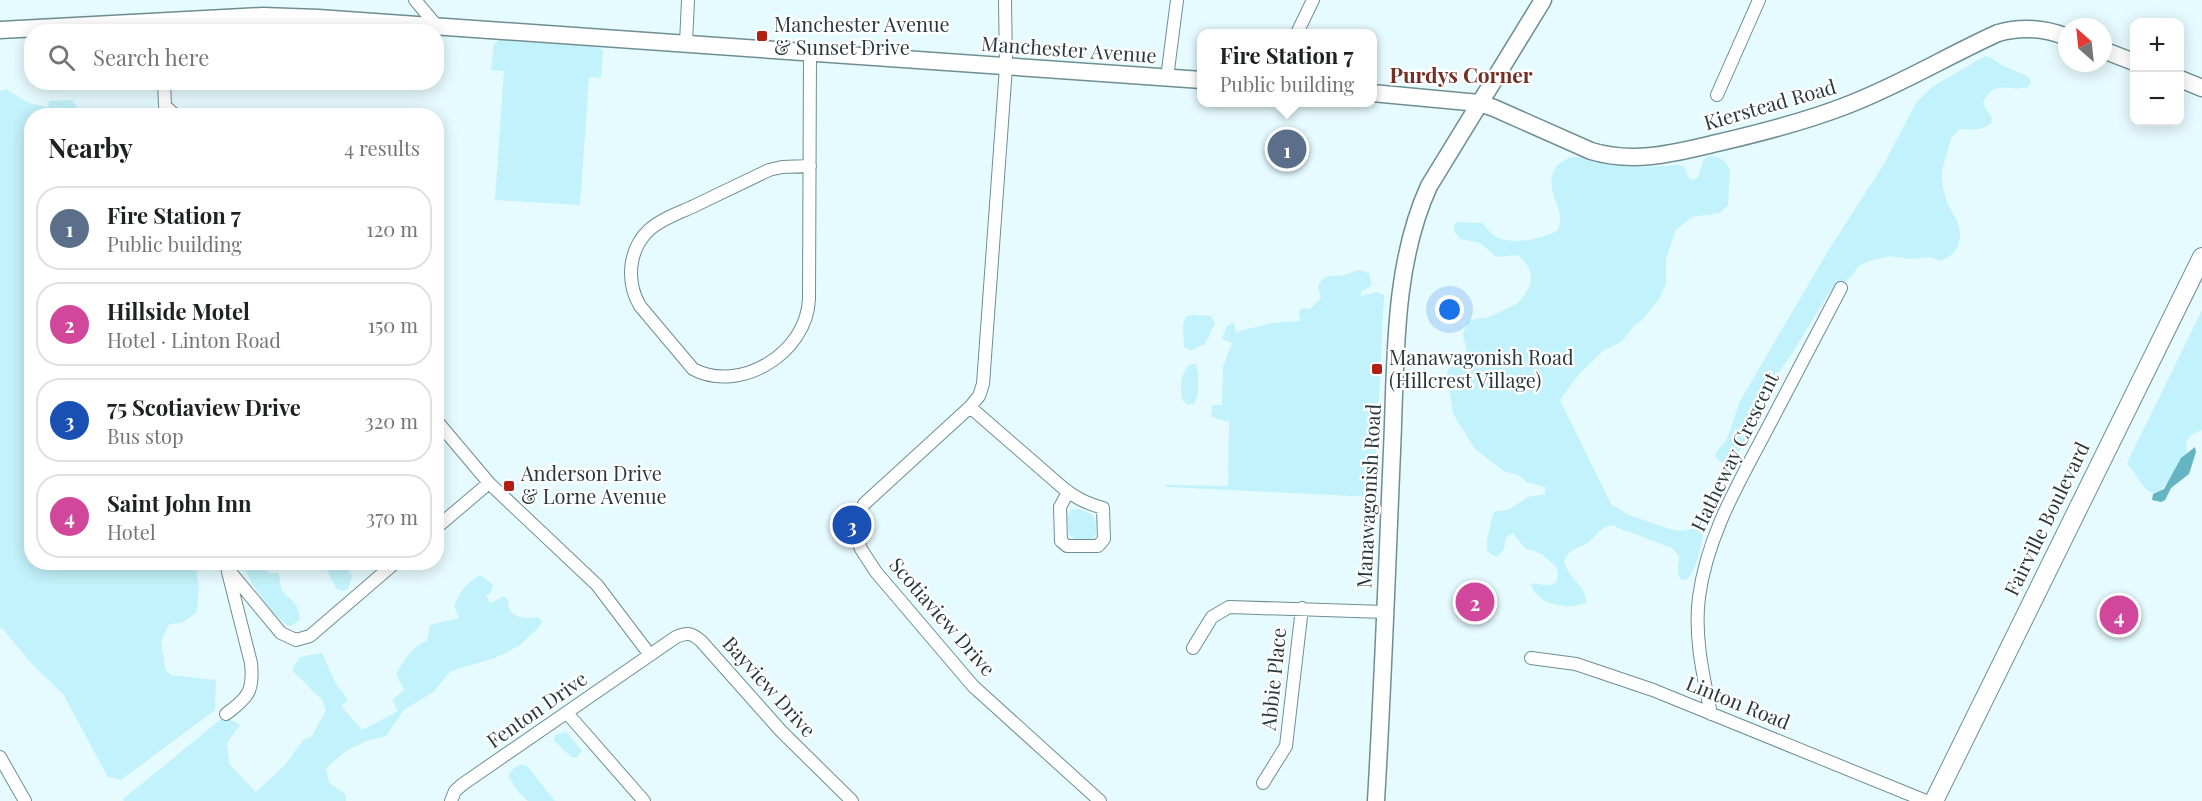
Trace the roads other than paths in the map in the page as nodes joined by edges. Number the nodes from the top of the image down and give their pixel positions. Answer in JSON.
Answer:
{"nodes":[{"id":1,"x":415,"y":0,"type":"edge"},
{"id":2,"x":688,"y":0,"type":"edge"},
{"id":3,"x":1005,"y":0,"type":"edge"},
{"id":4,"x":1177,"y":0,"type":"edge"},
{"id":5,"x":1313,"y":0,"type":"edge"},
{"id":6,"x":1543,"y":0,"type":"edge"},
{"id":7,"x":1758,"y":0,"type":"edge"},
{"id":8,"x":180,"y":24,"type":"edge"},
{"id":9,"x":417,"y":24,"type":"edge"},
{"id":10,"x":435,"y":24,"type":"edge"},
{"id":11,"x":444,"y":26,"type":"edge"},
{"id":12,"x":24,"y":29,"type":"edge"},
{"id":13,"x":1299,"y":29,"type":"edge"},
{"id":14,"x":0,"y":30,"type":"edge"},
{"id":15,"x":2058,"y":35,"type":"edge"},
{"id":16,"x":686,"y":43,"type":"junction"},
{"id":17,"x":810,"y":52,"type":"junction"},
{"id":18,"x":2112,"y":53,"type":"edge"},
{"id":19,"x":2130,"y":60,"type":"edge"},
{"id":20,"x":1006,"y":67,"type":"junction"},
{"id":21,"x":1167,"y":78,"type":"junction"},
{"id":22,"x":1197,"y":80,"type":"edge"},
{"id":23,"x":2184,"y":81,"type":"edge"},
{"id":24,"x":2202,"y":88,"type":"edge"},
{"id":25,"x":164,"y":90,"type":"edge"},
{"id":26,"x":1377,"y":93,"type":"edge"},
{"id":27,"x":1717,"y":95,"type":"dead end"},
{"id":28,"x":1479,"y":103,"type":"junction"},
{"id":29,"x":164,"y":108,"type":"edge"},
{"id":30,"x":810,"y":166,"type":"junction"},
{"id":31,"x":2202,"y":257,"type":"edge"},
{"id":32,"x":1841,"y":288,"type":"dead end"},
{"id":33,"x":970,"y":407,"type":"junction"},
{"id":34,"x":444,"y":430,"type":"edge"},
{"id":35,"x":489,"y":483,"type":"junction"},
{"id":36,"x":1068,"y":492,"type":"junction"},
{"id":37,"x":444,"y":521,"type":"edge"},
{"id":38,"x":227,"y":570,"type":"edge"},
{"id":39,"x":230,"y":570,"type":"edge"},
{"id":40,"x":387,"y":570,"type":"edge"},
{"id":41,"x":1302,"y":608,"type":"junction"},
{"id":42,"x":1385,"y":612,"type":"junction"},
{"id":43,"x":1193,"y":648,"type":"dead end"},
{"id":44,"x":650,"y":655,"type":"junction"},
{"id":45,"x":1531,"y":658,"type":"dead end"},
{"id":46,"x":567,"y":713,"type":"junction"},
{"id":47,"x":226,"y":714,"type":"dead end"},
{"id":48,"x":1711,"y":714,"type":"junction"},
{"id":49,"x":0,"y":757,"type":"edge"},
{"id":50,"x":1263,"y":783,"type":"dead end"},
{"id":51,"x":25,"y":801,"type":"edge"},
{"id":52,"x":451,"y":801,"type":"edge"},
{"id":53,"x":644,"y":801,"type":"edge"},
{"id":54,"x":852,"y":801,"type":"edge"},
{"id":55,"x":1100,"y":801,"type":"edge"},
{"id":56,"x":1376,"y":801,"type":"edge"},
{"id":57,"x":1926,"y":801,"type":"edge"},
{"id":58,"x":1934,"y":801,"type":"edge"}],
"edges":[{"from":1,"to":10,"type":"street"},
{"from":2,"to":16,"type":"street"},
{"from":3,"to":20,"type":"street","name":"Scotiaview Drive"},
{"from":4,"to":21,"type":"street"},
{"from":5,"to":13,"type":"street"},
{"from":6,"to":28,"type":"street","name":"Manawagonish Road"},
{"from":7,"to":27,"type":"street"},
{"from":8,"to":9,"type":"street","name":"Manchester Avenue"},
{"from":11,"to":16,"type":"street","name":"Manchester Avenue"},
{"from":12,"to":14,"type":"street","name":"Manchester Avenue"},
{"from":15,"to":28,"type":"street","name":"Kierstead Road"},
{"from":16,"to":17,"type":"street","name":"Manchester Avenue"},
{"from":17,"to":20,"type":"street","name":"Manchester Avenue"},
{"from":17,"to":30,"type":"street"},
{"from":18,"to":19,"type":"street"},
{"from":20,"to":21,"type":"street","name":"Manchester Avenue"},
{"from":20,"to":33,"type":"street","name":"Scotiaview Drive"},
{"from":21,"to":22,"type":"street","name":"Manchester Avenue"},
{"from":23,"to":24,"type":"street"},
{"from":25,"to":29,"type":"street"},
{"from":26,"to":28,"type":"street"},
{"from":28,"to":42,"type":"street","name":"Manawagonish Road"},
{"from":30,"to":30,"type":"street"},
{"from":31,"to":58,"type":"main road","name":"Fairville Boulevard"},
{"from":32,"to":48,"type":"street","name":"Hatheway Crescent"},
{"from":33,"to":36,"type":"street"},
{"from":33,"to":55,"type":"street","name":"Scotiaview Drive"},
{"from":34,"to":35,"type":"street"},
{"from":35,"to":37,"type":"street"},
{"from":35,"to":44,"type":"street"},
{"from":36,"to":36,"type":"street"},
{"from":38,"to":47,"type":"street"},
{"from":39,"to":40,"type":"street"},
{"from":41,"to":42,"type":"street"},
{"from":41,"to":43,"type":"street"},
{"from":41,"to":50,"type":"street","name":"Abbie Place"},
{"from":42,"to":56,"type":"street","name":"Manawagonish Road"},
{"from":44,"to":46,"type":"street","name":"Fenton Drive"},
{"from":44,"to":54,"type":"street","name":"Bayview Drive"},
{"from":45,"to":48,"type":"street","name":"Linton Road"},
{"from":46,"to":52,"type":"street","name":"Fenton Drive"},
{"from":46,"to":53,"type":"street"},
{"from":48,"to":57,"type":"street","name":"Linton Road"},
{"from":49,"to":51,"type":"street"}]}
